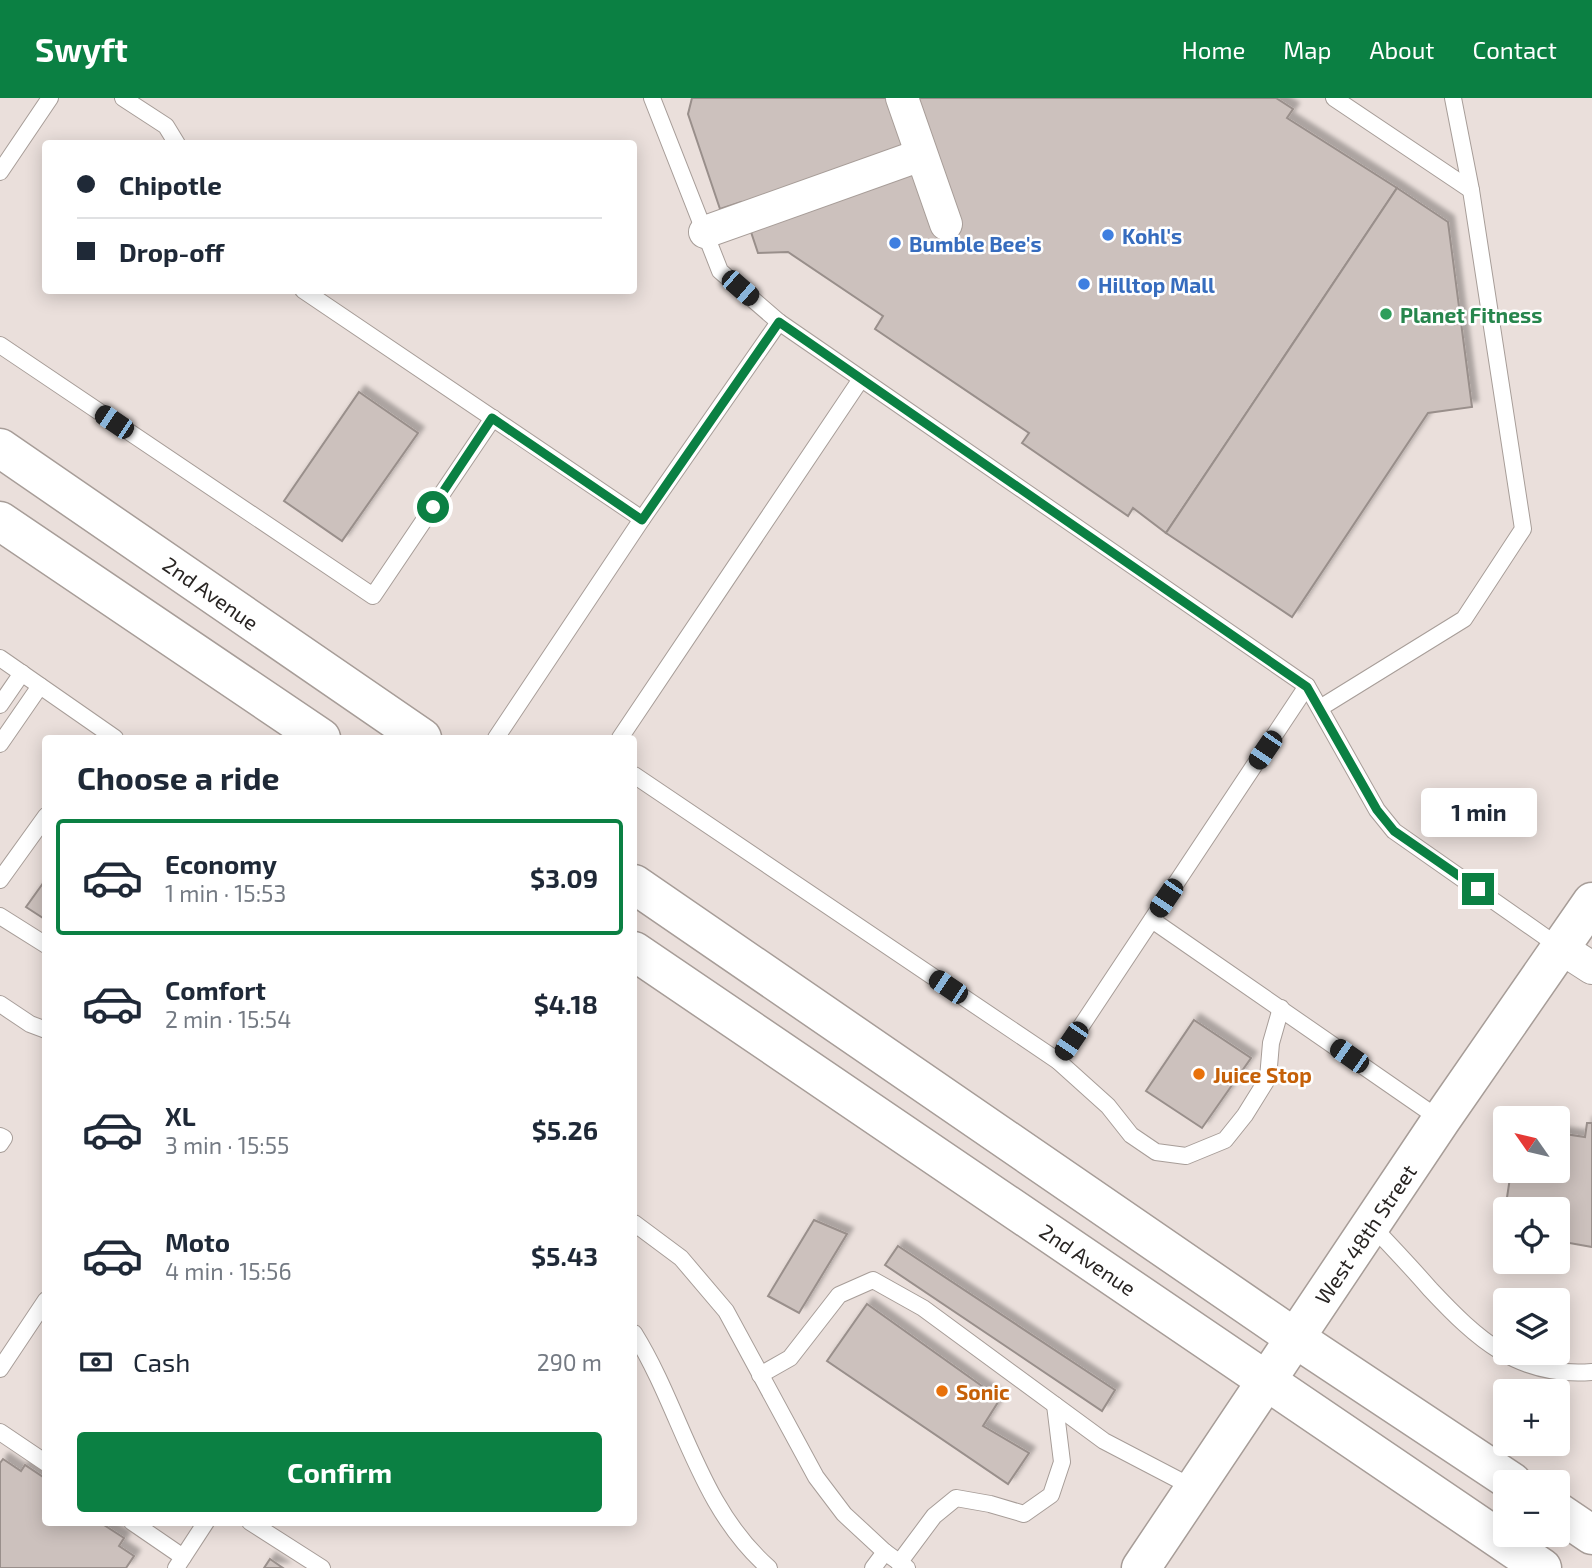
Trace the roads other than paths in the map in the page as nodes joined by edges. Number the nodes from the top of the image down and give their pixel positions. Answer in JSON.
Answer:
{"nodes":[{"id":1,"x":50,"y":98,"type":"edge"},
{"id":2,"x":122,"y":98,"type":"edge"},
{"id":3,"x":652,"y":98,"type":"edge"},
{"id":4,"x":902,"y":98,"type":"edge"},
{"id":5,"x":1334,"y":98,"type":"edge"},
{"id":6,"x":1453,"y":98,"type":"edge"},
{"id":7,"x":174,"y":140,"type":"edge"},
{"id":8,"x":921,"y":155,"type":"junction"},
{"id":9,"x":0,"y":173,"type":"edge"},
{"id":10,"x":1471,"y":190,"type":"junction"},
{"id":11,"x":946,"y":224,"type":"dead end"},
{"id":12,"x":705,"y":232,"type":"junction"},
{"id":13,"x":309,"y":294,"type":"edge"},
{"id":14,"x":779,"y":322,"type":"junction"},
{"id":15,"x":0,"y":345,"type":"edge"},
{"id":16,"x":861,"y":379,"type":"junction"},
{"id":17,"x":492,"y":418,"type":"junction"},
{"id":18,"x":0,"y":448,"type":"edge"},
{"id":19,"x":642,"y":520,"type":"junction"},
{"id":20,"x":0,"y":521,"type":"edge"},
{"id":21,"x":0,"y":658,"type":"edge"},
{"id":22,"x":22,"y":673,"type":"junction"},
{"id":23,"x":40,"y":686,"type":"junction"},
{"id":24,"x":1307,"y":687,"type":"junction"},
{"id":25,"x":0,"y":705,"type":"edge"},
{"id":26,"x":1320,"y":708,"type":"junction"},
{"id":27,"x":106,"y":735,"type":"edge"},
{"id":28,"x":317,"y":735,"type":"edge"},
{"id":29,"x":418,"y":735,"type":"edge"},
{"id":30,"x":498,"y":735,"type":"edge"},
{"id":31,"x":622,"y":735,"type":"edge"},
{"id":32,"x":0,"y":744,"type":"edge"},
{"id":33,"x":637,"y":777,"type":"edge"},
{"id":34,"x":42,"y":822,"type":"edge"},
{"id":35,"x":0,"y":880,"type":"edge"},
{"id":36,"x":637,"y":886,"type":"edge"},
{"id":37,"x":1592,"y":902,"type":"edge"},
{"id":38,"x":0,"y":916,"type":"edge"},
{"id":39,"x":1152,"y":920,"type":"junction"},
{"id":40,"x":42,"y":942,"type":"edge"},
{"id":41,"x":637,"y":953,"type":"edge"},
{"id":42,"x":1577,"y":958,"type":"edge"},
{"id":43,"x":0,"y":1004,"type":"edge"},
{"id":44,"x":1281,"y":1008,"type":"junction"},
{"id":45,"x":42,"y":1028,"type":"edge"},
{"id":46,"x":1058,"y":1061,"type":"junction"},
{"id":47,"x":1441,"y":1120,"type":"junction"},
{"id":48,"x":0,"y":1136,"type":"edge"},
{"id":49,"x":0,"y":1144,"type":"edge"},
{"id":50,"x":637,"y":1225,"type":"edge"},
{"id":51,"x":1371,"y":1225,"type":"junction"},
{"id":52,"x":42,"y":1306,"type":"edge"},
{"id":53,"x":1295,"y":1338,"type":"junction"},
{"id":54,"x":637,"y":1339,"type":"edge"},
{"id":55,"x":0,"y":1369,"type":"edge"},
{"id":56,"x":1592,"y":1372,"type":"edge"},
{"id":57,"x":760,"y":1375,"type":"junction"},
{"id":58,"x":1266,"y":1381,"type":"junction"},
{"id":59,"x":1055,"y":1405,"type":"junction"},
{"id":60,"x":0,"y":1432,"type":"edge"},
{"id":61,"x":42,"y":1460,"type":"edge"},
{"id":62,"x":1494,"y":1470,"type":"edge"},
{"id":63,"x":1194,"y":1488,"type":"junction"},
{"id":64,"x":1570,"y":1520,"type":"edge"},
{"id":65,"x":137,"y":1526,"type":"edge"},
{"id":66,"x":203,"y":1526,"type":"edge"},
{"id":67,"x":256,"y":1526,"type":"edge"},
{"id":68,"x":1592,"y":1535,"type":"edge"},
{"id":69,"x":885,"y":1552,"type":"junction"},
{"id":70,"x":179,"y":1563,"type":"edge"},
{"id":71,"x":903,"y":1565,"type":"edge"},
{"id":72,"x":322,"y":1568,"type":"edge"},
{"id":73,"x":769,"y":1568,"type":"edge"},
{"id":74,"x":873,"y":1568,"type":"edge"},
{"id":75,"x":1141,"y":1568,"type":"edge"},
{"id":76,"x":1542,"y":1568,"type":"edge"}],
"edges":[{"from":1,"to":9,"type":"lane"},
{"from":2,"to":7,"type":"lane"},
{"from":3,"to":12,"type":"lane"},
{"from":4,"to":8,"type":"street"},
{"from":5,"to":10,"type":"lane"},
{"from":6,"to":10,"type":"lane"},
{"from":8,"to":11,"type":"street"},
{"from":8,"to":12,"type":"street"},
{"from":10,"to":26,"type":"lane"},
{"from":12,"to":14,"type":"lane"},
{"from":13,"to":17,"type":"lane"},
{"from":14,"to":16,"type":"lane"},
{"from":14,"to":19,"type":"lane"},
{"from":15,"to":17,"type":"lane"},
{"from":16,"to":24,"type":"lane"},
{"from":16,"to":31,"type":"lane"},
{"from":17,"to":19,"type":"lane"},
{"from":18,"to":29,"type":"main road","name":"2nd Avenue"},
{"from":19,"to":30,"type":"lane"},
{"from":20,"to":28,"type":"main road"},
{"from":21,"to":22,"type":"lane"},
{"from":22,"to":23,"type":"lane"},
{"from":22,"to":25,"type":"lane"},
{"from":23,"to":27,"type":"lane"},
{"from":23,"to":32,"type":"lane"},
{"from":24,"to":26,"type":"lane"},
{"from":24,"to":39,"type":"lane"},
{"from":26,"to":42,"type":"lane"},
{"from":33,"to":46,"type":"lane"},
{"from":34,"to":35,"type":"lane"},
{"from":36,"to":53,"type":"main road"},
{"from":37,"to":42,"type":"main road","name":"West 48th Street"},
{"from":38,"to":40,"type":"lane"},
{"from":39,"to":44,"type":"lane"},
{"from":39,"to":46,"type":"lane"},
{"from":41,"to":58,"type":"main road","name":"2nd Avenue"},
{"from":42,"to":47,"type":"main road","name":"West 48th Street"},
{"from":43,"to":45,"type":"lane"},
{"from":44,"to":46,"type":"lane"},
{"from":44,"to":47,"type":"lane"},
{"from":47,"to":51,"type":"main road","name":"West 48th Street"},
{"from":48,"to":49,"type":"lane"},
{"from":50,"to":57,"type":"lane"},
{"from":51,"to":53,"type":"main road","name":"West 48th Street"},
{"from":51,"to":56,"type":"lane"},
{"from":52,"to":55,"type":"lane"},
{"from":53,"to":58,"type":"main road","name":"West 48th Street"},
{"from":53,"to":62,"type":"main road"},
{"from":54,"to":73,"type":"lane"},
{"from":57,"to":59,"type":"lane"},
{"from":57,"to":69,"type":"lane"},
{"from":58,"to":63,"type":"main road","name":"West 48th Street"},
{"from":58,"to":76,"type":"main road","name":"2nd Avenue"},
{"from":59,"to":63,"type":"lane"},
{"from":59,"to":71,"type":"lane"},
{"from":60,"to":61,"type":"lane"},
{"from":63,"to":75,"type":"main road","name":"West 48th Street"},
{"from":64,"to":68,"type":"main road"},
{"from":65,"to":70,"type":"lane"},
{"from":66,"to":70,"type":"lane"},
{"from":67,"to":72,"type":"lane"},
{"from":69,"to":71,"type":"lane"},
{"from":69,"to":74,"type":"lane"}]}
